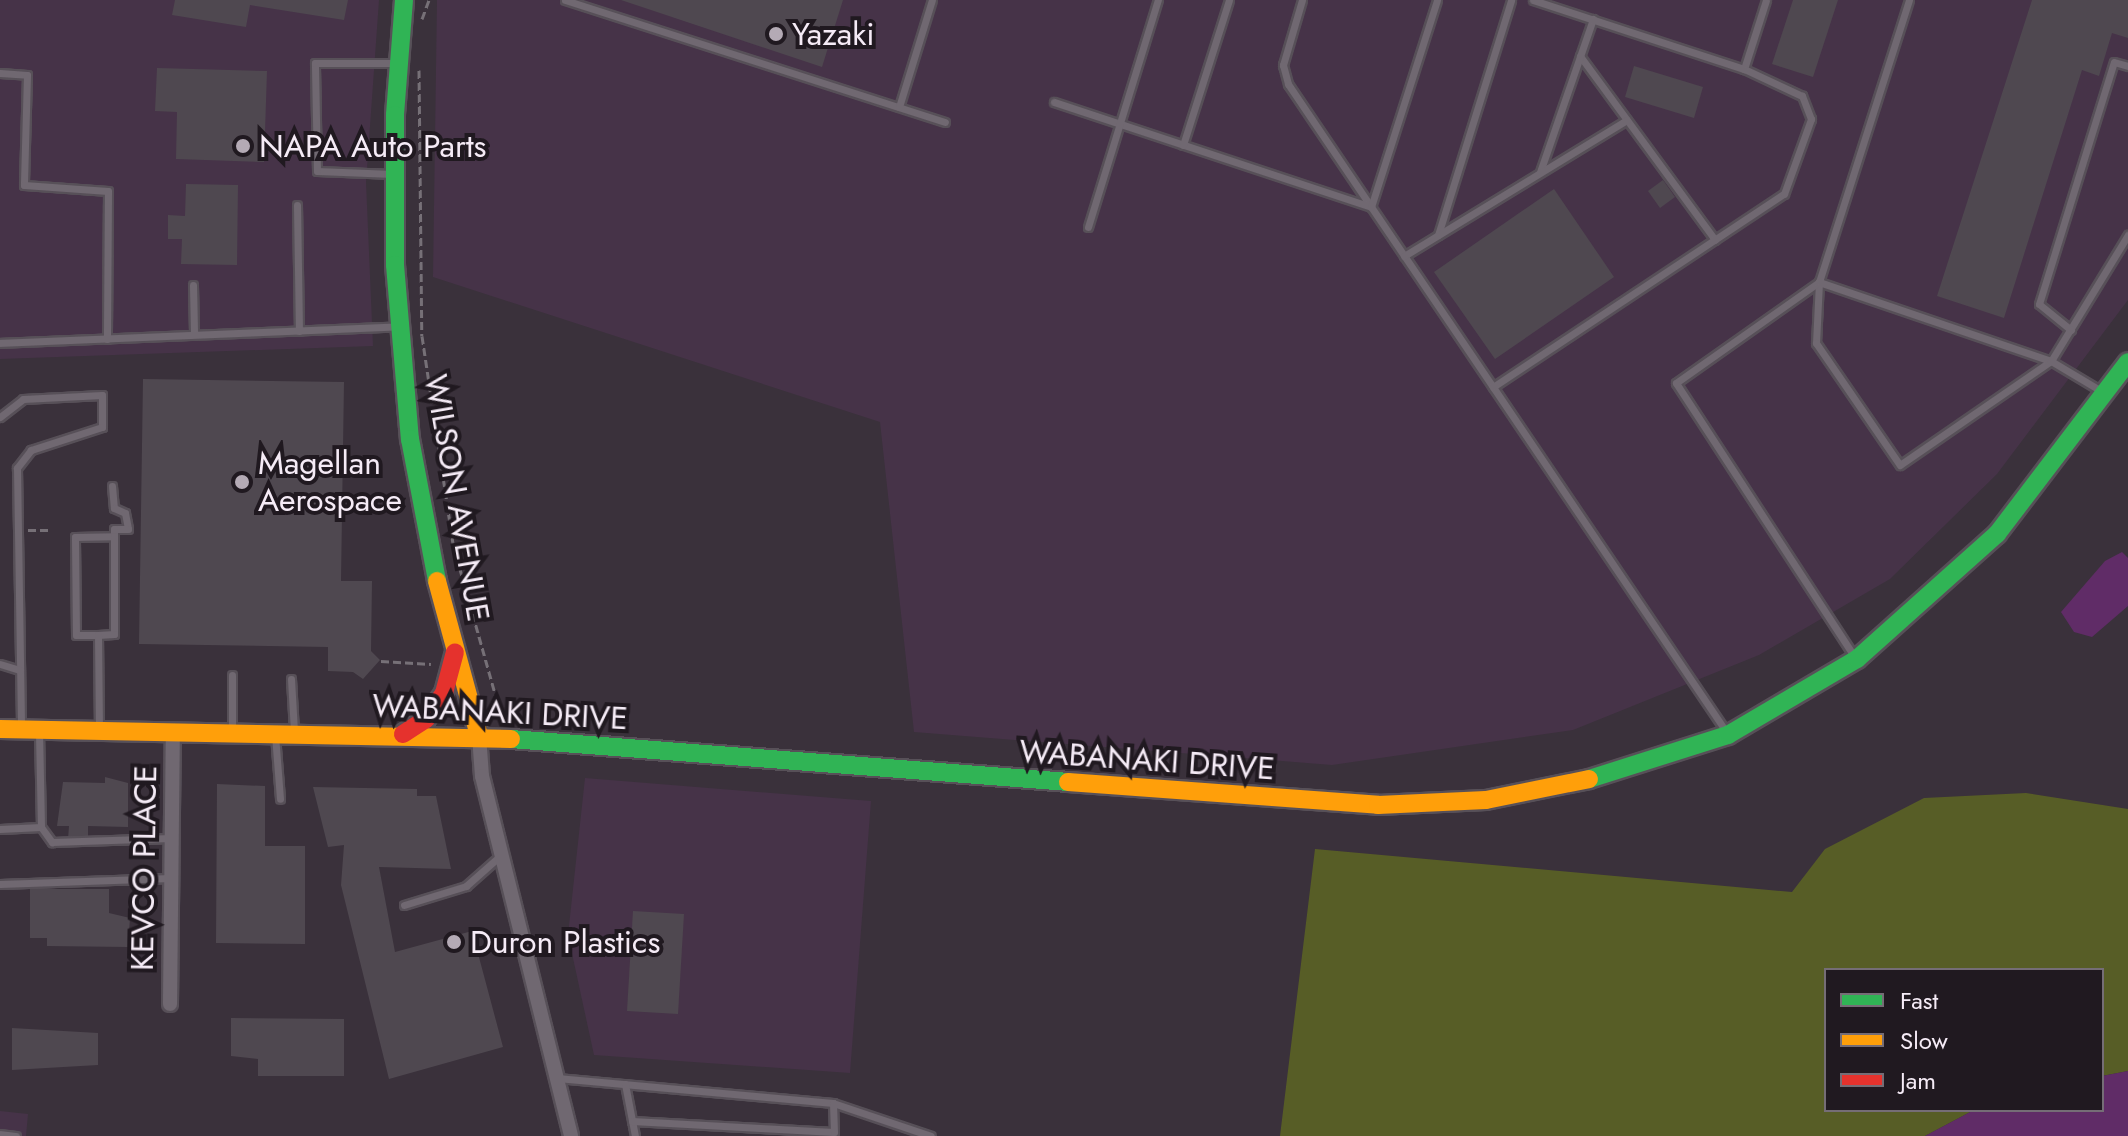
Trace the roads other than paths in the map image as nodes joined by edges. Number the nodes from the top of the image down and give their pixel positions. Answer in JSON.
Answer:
{"nodes":[{"id":1,"x":404,"y":0,"type":"edge"},
{"id":2,"x":565,"y":0,"type":"edge"},
{"id":3,"x":932,"y":0,"type":"edge"},
{"id":4,"x":1158,"y":0,"type":"edge"},
{"id":5,"x":1229,"y":0,"type":"edge"},
{"id":6,"x":1302,"y":0,"type":"edge"},
{"id":7,"x":1437,"y":0,"type":"edge"},
{"id":8,"x":1511,"y":0,"type":"edge"},
{"id":9,"x":1533,"y":0,"type":"edge"},
{"id":10,"x":1766,"y":0,"type":"edge"},
{"id":11,"x":1909,"y":0,"type":"edge"},
{"id":12,"x":1593,"y":19,"type":"junction"},
{"id":13,"x":1580,"y":56,"type":"junction"},
{"id":14,"x":399,"y":63,"type":"junction"},
{"id":15,"x":2128,"y":66,"type":"edge"},
{"id":16,"x":1744,"y":69,"type":"junction"},
{"id":17,"x":0,"y":73,"type":"edge"},
{"id":18,"x":1054,"y":102,"type":"dead end"},
{"id":19,"x":899,"y":107,"type":"junction"},
{"id":20,"x":1627,"y":120,"type":"junction"},
{"id":21,"x":945,"y":122,"type":"dead end"},
{"id":22,"x":1120,"y":124,"type":"junction"},
{"id":23,"x":1183,"y":145,"type":"junction"},
{"id":24,"x":1540,"y":172,"type":"junction"},
{"id":25,"x":395,"y":174,"type":"junction"},
{"id":26,"x":297,"y":205,"type":"dead end"},
{"id":27,"x":1371,"y":207,"type":"junction"},
{"id":28,"x":1088,"y":227,"type":"dead end"},
{"id":29,"x":1438,"y":235,"type":"junction"},
{"id":30,"x":2128,"y":235,"type":"edge"},
{"id":31,"x":1715,"y":240,"type":"junction"},
{"id":32,"x":1404,"y":256,"type":"junction"},
{"id":33,"x":1819,"y":282,"type":"junction"},
{"id":34,"x":193,"y":285,"type":"dead end"},
{"id":35,"x":400,"y":326,"type":"junction"},
{"id":36,"x":2071,"y":330,"type":"junction"},
{"id":37,"x":299,"y":331,"type":"junction"},
{"id":38,"x":194,"y":334,"type":"junction"},
{"id":39,"x":107,"y":339,"type":"junction"},
{"id":40,"x":0,"y":343,"type":"edge"},
{"id":41,"x":2051,"y":361,"type":"junction"},
{"id":42,"x":2128,"y":362,"type":"edge"},
{"id":43,"x":1493,"y":387,"type":"junction"},
{"id":44,"x":2107,"y":394,"type":"junction"},
{"id":45,"x":0,"y":417,"type":"edge"},
{"id":46,"x":112,"y":486,"type":"dead end"},
{"id":47,"x":114,"y":536,"type":"junction"},
{"id":48,"x":98,"y":635,"type":"junction"},
{"id":49,"x":455,"y":652,"type":"junction"},
{"id":50,"x":1857,"y":659,"type":"junction"},
{"id":51,"x":0,"y":664,"type":"edge"},
{"id":52,"x":20,"y":670,"type":"junction"},
{"id":53,"x":232,"y":675,"type":"dead end"},
{"id":54,"x":291,"y":679,"type":"dead end"},
{"id":55,"x":0,"y":729,"type":"edge"},
{"id":56,"x":30,"y":730,"type":"junction"},
{"id":57,"x":99,"y":731,"type":"junction"},
{"id":58,"x":173,"y":732,"type":"junction"},
{"id":59,"x":232,"y":732,"type":"junction"},
{"id":60,"x":275,"y":733,"type":"junction"},
{"id":61,"x":294,"y":733,"type":"junction"},
{"id":62,"x":403,"y":734,"type":"junction"},
{"id":63,"x":1728,"y":735,"type":"junction"},
{"id":64,"x":479,"y":736,"type":"junction"},
{"id":65,"x":280,"y":799,"type":"dead end"},
{"id":66,"x":41,"y":827,"type":"junction"},
{"id":67,"x":0,"y":829,"type":"edge"},
{"id":68,"x":172,"y":838,"type":"junction"},
{"id":69,"x":502,"y":855,"type":"junction"},
{"id":70,"x":171,"y":878,"type":"junction"},
{"id":71,"x":0,"y":884,"type":"edge"},
{"id":72,"x":404,"y":905,"type":"dead end"},
{"id":73,"x":170,"y":1004,"type":"dead end"},
{"id":74,"x":557,"y":1078,"type":"junction"},
{"id":75,"x":625,"y":1084,"type":"junction"},
{"id":76,"x":833,"y":1103,"type":"junction"},
{"id":77,"x":632,"y":1121,"type":"junction"},
{"id":78,"x":0,"y":1134,"type":"edge"},
{"id":79,"x":834,"y":1134,"type":"edge"},
{"id":80,"x":16,"y":1136,"type":"edge"},
{"id":81,"x":571,"y":1136,"type":"edge"},
{"id":82,"x":635,"y":1136,"type":"edge"},
{"id":83,"x":931,"y":1136,"type":"edge"}],
"edges":[{"from":1,"to":14,"type":"street","name":"WILSON AVENUE"},
{"from":2,"to":19,"type":"lane"},
{"from":3,"to":19,"type":"lane"},
{"from":4,"to":22,"type":"lane"},
{"from":5,"to":23,"type":"lane"},
{"from":6,"to":27,"type":"lane"},
{"from":7,"to":27,"type":"lane"},
{"from":8,"to":29,"type":"lane"},
{"from":9,"to":12,"type":"lane"},
{"from":10,"to":16,"type":"lane"},
{"from":11,"to":33,"type":"lane"},
{"from":12,"to":13,"type":"lane"},
{"from":12,"to":16,"type":"lane"},
{"from":13,"to":20,"type":"lane"},
{"from":13,"to":24,"type":"lane"},
{"from":14,"to":25,"type":"street","name":"WILSON AVENUE"},
{"from":14,"to":25,"type":"lane"},
{"from":15,"to":36,"type":"lane"},
{"from":16,"to":31,"type":"lane"},
{"from":17,"to":39,"type":"lane"},
{"from":18,"to":22,"type":"lane"},
{"from":19,"to":21,"type":"lane"},
{"from":20,"to":24,"type":"lane"},
{"from":20,"to":31,"type":"lane"},
{"from":22,"to":23,"type":"lane"},
{"from":22,"to":28,"type":"lane"},
{"from":23,"to":27,"type":"lane"},
{"from":24,"to":29,"type":"lane"},
{"from":25,"to":35,"type":"street","name":"WILSON AVENUE"},
{"from":26,"to":37,"type":"lane"},
{"from":27,"to":32,"type":"lane"},
{"from":29,"to":32,"type":"lane"},
{"from":30,"to":36,"type":"lane"},
{"from":31,"to":43,"type":"lane"},
{"from":32,"to":43,"type":"lane"},
{"from":33,"to":41,"type":"lane"},
{"from":33,"to":41,"type":"lane"},
{"from":33,"to":50,"type":"lane"},
{"from":34,"to":38,"type":"lane"},
{"from":35,"to":37,"type":"lane"},
{"from":35,"to":49,"type":"street","name":"WILSON AVENUE"},
{"from":36,"to":41,"type":"lane"},
{"from":37,"to":38,"type":"lane"},
{"from":38,"to":39,"type":"lane"},
{"from":39,"to":40,"type":"lane"},
{"from":41,"to":44,"type":"lane"},
{"from":42,"to":44,"type":"street","name":"WABANAKI DRIVE"},
{"from":43,"to":63,"type":"lane"},
{"from":44,"to":50,"type":"street","name":"WABANAKI DRIVE"},
{"from":45,"to":52,"type":"lane"},
{"from":46,"to":47,"type":"lane"},
{"from":47,"to":48,"type":"lane"},
{"from":47,"to":48,"type":"lane"},
{"from":48,"to":57,"type":"lane"},
{"from":49,"to":62,"type":"street"},
{"from":49,"to":64,"type":"street","name":"WILSON AVENUE"},
{"from":50,"to":63,"type":"street","name":"WABANAKI DRIVE"},
{"from":51,"to":52,"type":"lane"},
{"from":52,"to":56,"type":"lane"},
{"from":53,"to":59,"type":"lane"},
{"from":54,"to":61,"type":"lane"},
{"from":55,"to":56,"type":"street","name":"WABANAKI DRIVE"},
{"from":56,"to":57,"type":"street","name":"WABANAKI DRIVE"},
{"from":56,"to":66,"type":"lane"},
{"from":57,"to":58,"type":"street","name":"WABANAKI DRIVE"},
{"from":58,"to":59,"type":"street","name":"WABANAKI DRIVE"},
{"from":58,"to":68,"type":"street","name":"KEVCO PLACE"},
{"from":59,"to":60,"type":"street","name":"WABANAKI DRIVE"},
{"from":60,"to":61,"type":"street","name":"WABANAKI DRIVE"},
{"from":60,"to":65,"type":"lane"},
{"from":61,"to":62,"type":"street","name":"WABANAKI DRIVE"},
{"from":62,"to":64,"type":"street","name":"WABANAKI DRIVE"},
{"from":63,"to":64,"type":"street","name":"WABANAKI DRIVE"},
{"from":64,"to":69,"type":"street","name":"WILSON AVENUE"},
{"from":66,"to":67,"type":"lane"},
{"from":66,"to":68,"type":"lane"},
{"from":68,"to":70,"type":"street","name":"KEVCO PLACE"},
{"from":69,"to":72,"type":"lane"},
{"from":69,"to":74,"type":"street","name":"WILSON AVENUE"},
{"from":70,"to":71,"type":"lane"},
{"from":70,"to":73,"type":"street","name":"KEVCO PLACE"},
{"from":74,"to":75,"type":"lane"},
{"from":74,"to":81,"type":"street","name":"WILSON AVENUE"},
{"from":75,"to":76,"type":"lane"},
{"from":75,"to":77,"type":"lane"},
{"from":76,"to":79,"type":"lane"},
{"from":76,"to":83,"type":"lane"},
{"from":77,"to":79,"type":"lane"},
{"from":77,"to":82,"type":"lane"},
{"from":78,"to":80,"type":"lane"}]}
